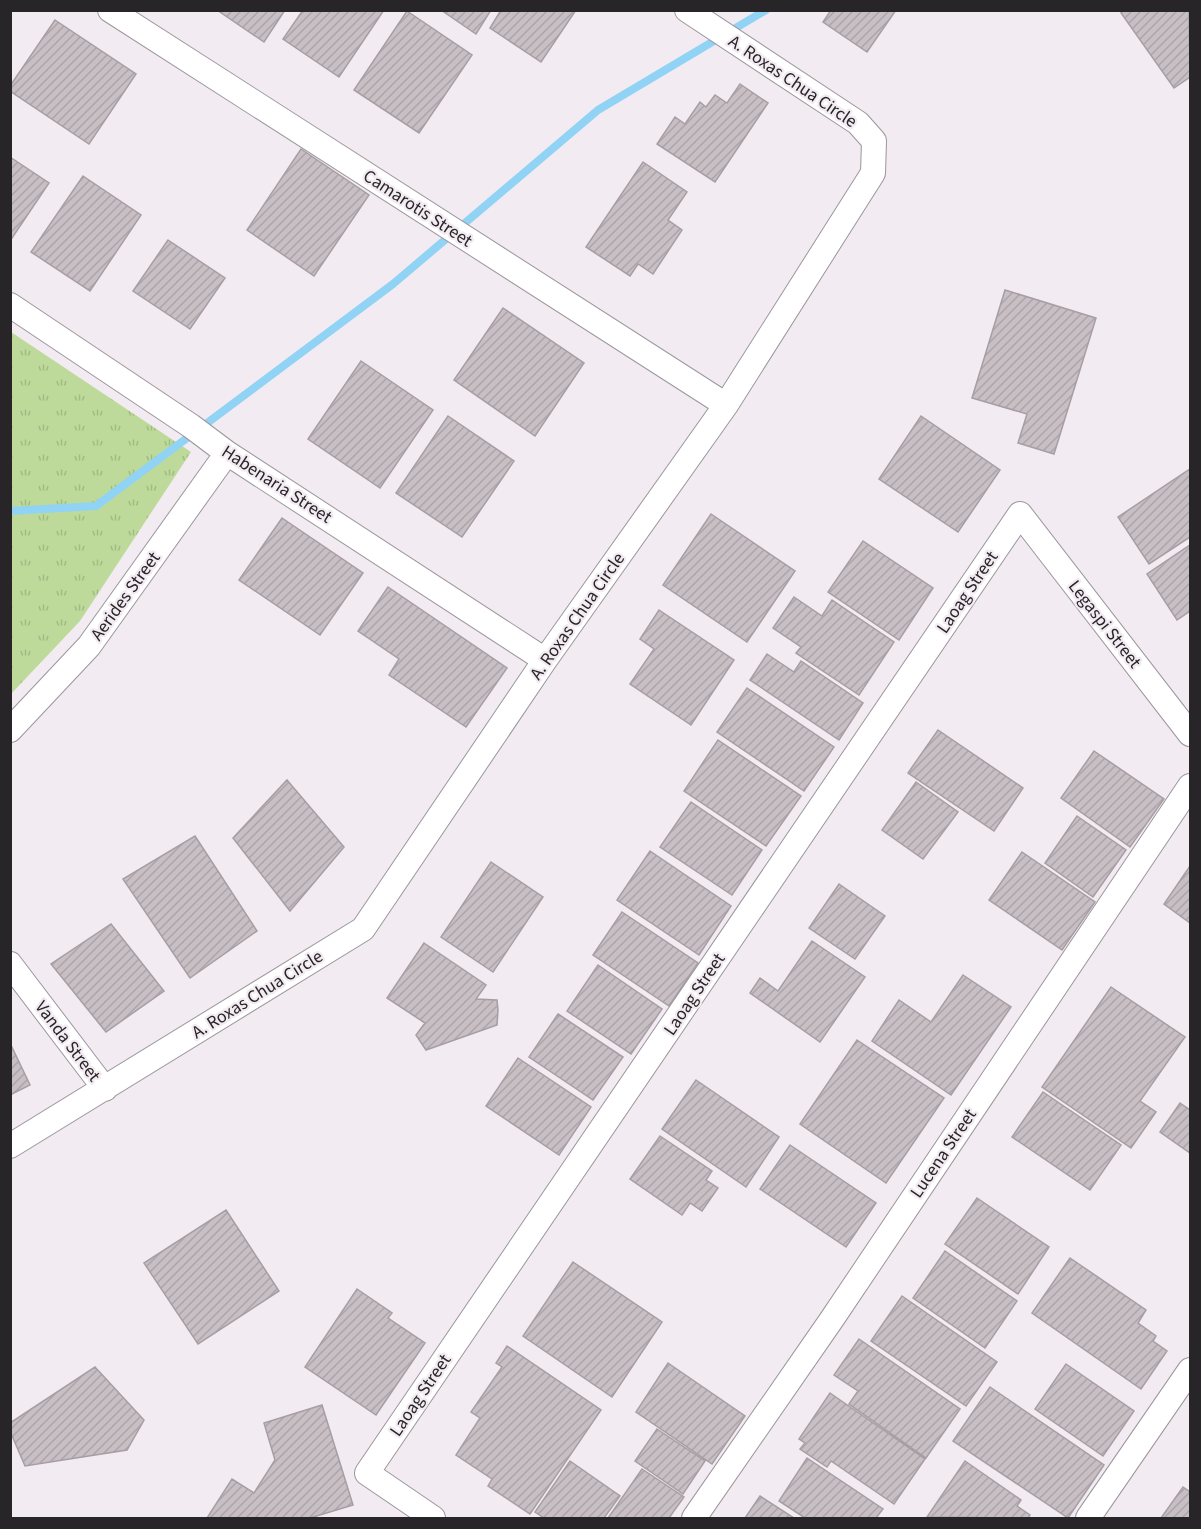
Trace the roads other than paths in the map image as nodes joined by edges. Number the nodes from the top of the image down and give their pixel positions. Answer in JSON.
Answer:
{"nodes":[{"id":1,"x":110,"y":10,"type":"edge"},
{"id":2,"x":691,"y":13,"type":"edge"},
{"id":3,"x":10,"y":305,"type":"edge"},
{"id":4,"x":726,"y":405,"type":"junction"},
{"id":5,"x":227,"y":453,"type":"junction"},
{"id":6,"x":1020,"y":514,"type":"joint"},
{"id":7,"x":546,"y":660,"type":"junction"},
{"id":8,"x":10,"y":730,"type":"edge"},
{"id":9,"x":1191,"y":734,"type":"edge"},
{"id":10,"x":1191,"y":786,"type":"edge"},
{"id":11,"x":10,"y":964,"type":"edge"},
{"id":12,"x":105,"y":1089,"type":"junction"},
{"id":13,"x":10,"y":1146,"type":"edge"},
{"id":14,"x":1191,"y":1370,"type":"edge"},
{"id":15,"x":433,"y":1518,"type":"edge"},
{"id":16,"x":694,"y":1518,"type":"edge"},
{"id":17,"x":1088,"y":1518,"type":"edge"}],
"edges":[{"from":1,"to":4,"type":"street","name":"Camarotis Street"},
{"from":2,"to":4,"type":"street","name":"A. Roxas Chua Circle"},
{"from":3,"to":5,"type":"street","name":"Habenaria Street"},
{"from":4,"to":7,"type":"street","name":"A. Roxas Chua Circle"},
{"from":5,"to":7,"type":"street","name":"Habenaria Street"},
{"from":5,"to":8,"type":"street","name":"Aerides Street"},
{"from":6,"to":9,"type":"street","name":"Legaspi Street"},
{"from":6,"to":15,"type":"street","name":"Laoag Street"},
{"from":7,"to":12,"type":"street","name":"A. Roxas Chua Circle"},
{"from":10,"to":16,"type":"street","name":"Lucena Street"},
{"from":11,"to":12,"type":"street","name":"Vanda Street"},
{"from":12,"to":13,"type":"street","name":"A. Roxas Chua Circle"},
{"from":14,"to":17,"type":"street"}]}
